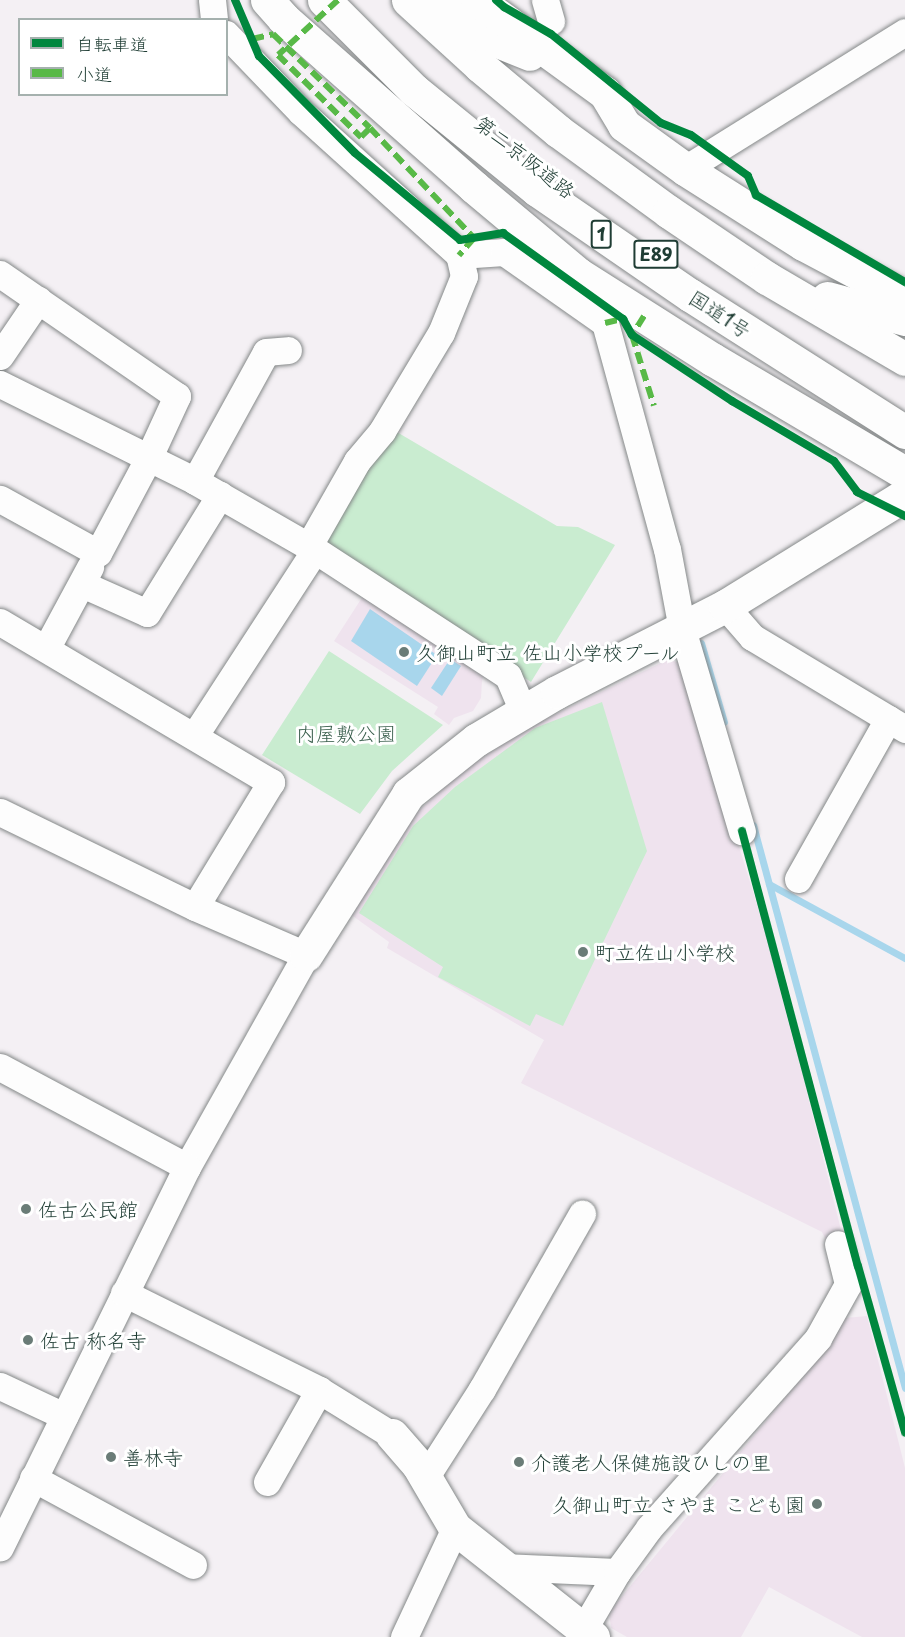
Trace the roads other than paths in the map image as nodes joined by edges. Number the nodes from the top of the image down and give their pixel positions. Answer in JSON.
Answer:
{"nodes":[{"id":1,"x":212,"y":0,"type":"edge"},
{"id":2,"x":267,"y":0,"type":"edge"},
{"id":3,"x":324,"y":0,"type":"edge"},
{"id":4,"x":346,"y":0,"type":"edge"},
{"id":5,"x":408,"y":0,"type":"edge"},
{"id":6,"x":433,"y":0,"type":"edge"},
{"id":7,"x":440,"y":0,"type":"edge"},
{"id":8,"x":477,"y":0,"type":"edge"},
{"id":9,"x":214,"y":18,"type":"edge"},
{"id":10,"x":905,"y":32,"type":"edge"},
{"id":11,"x":228,"y":36,"type":"edge"},
{"id":12,"x":624,"y":125,"type":"junction"},
{"id":13,"x":685,"y":169,"type":"junction"},
{"id":14,"x":459,"y":255,"type":"junction"},
{"id":15,"x":0,"y":274,"type":"edge"},
{"id":16,"x":814,"y":293,"type":"junction"},
{"id":17,"x":690,"y":295,"type":"junction"},
{"id":18,"x":905,"y":298,"type":"edge"},
{"id":19,"x":38,"y":300,"type":"junction"},
{"id":20,"x":905,"y":319,"type":"edge"},
{"id":21,"x":905,"y":342,"type":"edge"},
{"id":22,"x":288,"y":350,"type":"dead end"},
{"id":23,"x":0,"y":356,"type":"edge"},
{"id":24,"x":712,"y":359,"type":"junction"},
{"id":25,"x":905,"y":359,"type":"edge"},
{"id":26,"x":0,"y":384,"type":"edge"},
{"id":27,"x":905,"y":406,"type":"edge"},
{"id":28,"x":905,"y":432,"type":"edge"},
{"id":29,"x":148,"y":459,"type":"junction"},
{"id":30,"x":905,"y":473,"type":"edge"},
{"id":31,"x":195,"y":481,"type":"junction"},
{"id":32,"x":220,"y":495,"type":"junction"},
{"id":33,"x":905,"y":495,"type":"edge"},
{"id":34,"x":0,"y":499,"type":"edge"},
{"id":35,"x":311,"y":548,"type":"junction"},
{"id":36,"x":98,"y":553,"type":"junction"},
{"id":37,"x":82,"y":584,"type":"junction"},
{"id":38,"x":725,"y":606,"type":"junction"},
{"id":39,"x":0,"y":622,"type":"edge"},
{"id":40,"x":682,"y":629,"type":"junction"},
{"id":41,"x":47,"y":647,"type":"junction"},
{"id":42,"x":523,"y":711,"type":"junction"},
{"id":43,"x":897,"y":724,"type":"edge"},
{"id":44,"x":195,"y":735,"type":"junction"},
{"id":45,"x":0,"y":812,"type":"edge"},
{"id":46,"x":742,"y":831,"type":"dead end"},
{"id":47,"x":798,"y":879,"type":"dead end"},
{"id":48,"x":195,"y":907,"type":"junction"},
{"id":49,"x":306,"y":956,"type":"junction"},
{"id":50,"x":0,"y":1068,"type":"edge"},
{"id":51,"x":187,"y":1167,"type":"junction"},
{"id":52,"x":582,"y":1214,"type":"dead end"},
{"id":53,"x":838,"y":1244,"type":"dead end"},
{"id":54,"x":124,"y":1293,"type":"junction"},
{"id":55,"x":0,"y":1386,"type":"edge"},
{"id":56,"x":320,"y":1390,"type":"junction"},
{"id":57,"x":64,"y":1416,"type":"junction"},
{"id":58,"x":392,"y":1435,"type":"joint"},
{"id":59,"x":425,"y":1478,"type":"junction"},
{"id":60,"x":33,"y":1479,"type":"junction"},
{"id":61,"x":267,"y":1482,"type":"dead end"},
{"id":62,"x":455,"y":1528,"type":"junction"},
{"id":63,"x":3,"y":1534,"type":"edge"},
{"id":64,"x":193,"y":1565,"type":"dead end"},
{"id":65,"x":502,"y":1567,"type":"junction"},
{"id":66,"x":617,"y":1572,"type":"junction"},
{"id":67,"x":588,"y":1634,"type":"edge"},
{"id":68,"x":404,"y":1637,"type":"edge"}],
"edges":[{"from":1,"to":9,"type":"street"},
{"from":2,"to":24,"type":"main road"},
{"from":3,"to":17,"type":"main road","name":"国道1号","number":"1"},
{"from":4,"to":27,"type":"main road","name":"第二京阪道路","number":"E89"},
{"from":5,"to":25,"type":"main road","name":"第二京阪道路","number":"E89"},
{"from":6,"to":16,"type":"main road"},
{"from":7,"to":12,"type":"main road"},
{"from":8,"to":12,"type":"main road"},
{"from":10,"to":13,"type":"street"},
{"from":11,"to":14,"type":"street"},
{"from":12,"to":13,"type":"main road"},
{"from":13,"to":18,"type":"main road"},
{"from":14,"to":35,"type":"street"},
{"from":14,"to":40,"type":"street"},
{"from":15,"to":19,"type":"street"},
{"from":16,"to":20,"type":"main road"},
{"from":16,"to":21,"type":"main road"},
{"from":17,"to":24,"type":"main road"},
{"from":17,"to":28,"type":"main road","name":"国道1号","number":"1"},
{"from":19,"to":23,"type":"street"},
{"from":19,"to":29,"type":"street"},
{"from":22,"to":31,"type":"street"},
{"from":24,"to":30,"type":"main road"},
{"from":26,"to":29,"type":"street"},
{"from":29,"to":31,"type":"street"},
{"from":29,"to":36,"type":"street"},
{"from":31,"to":32,"type":"street"},
{"from":32,"to":35,"type":"street"},
{"from":32,"to":37,"type":"street"},
{"from":33,"to":38,"type":"main road"},
{"from":34,"to":36,"type":"street"},
{"from":35,"to":42,"type":"street"},
{"from":35,"to":44,"type":"street"},
{"from":36,"to":37,"type":"street"},
{"from":37,"to":41,"type":"street"},
{"from":38,"to":40,"type":"main road"},
{"from":38,"to":43,"type":"street"},
{"from":39,"to":41,"type":"street"},
{"from":40,"to":42,"type":"main road"},
{"from":40,"to":46,"type":"street"},
{"from":41,"to":44,"type":"street"},
{"from":42,"to":49,"type":"main road"},
{"from":43,"to":47,"type":"street"},
{"from":44,"to":48,"type":"street"},
{"from":45,"to":48,"type":"street"},
{"from":48,"to":49,"type":"street"},
{"from":49,"to":51,"type":"street"},
{"from":50,"to":51,"type":"street"},
{"from":51,"to":54,"type":"street"},
{"from":52,"to":59,"type":"street"},
{"from":53,"to":66,"type":"street"},
{"from":54,"to":56,"type":"street"},
{"from":54,"to":57,"type":"street"},
{"from":55,"to":57,"type":"street"},
{"from":56,"to":58,"type":"street"},
{"from":56,"to":61,"type":"street"},
{"from":57,"to":60,"type":"street"},
{"from":58,"to":59,"type":"main road"},
{"from":59,"to":62,"type":"main road"},
{"from":60,"to":63,"type":"street"},
{"from":60,"to":64,"type":"street"},
{"from":62,"to":65,"type":"main road"},
{"from":62,"to":68,"type":"street"},
{"from":65,"to":66,"type":"street"},
{"from":65,"to":67,"type":"main road"},
{"from":66,"to":67,"type":"street"}]}
